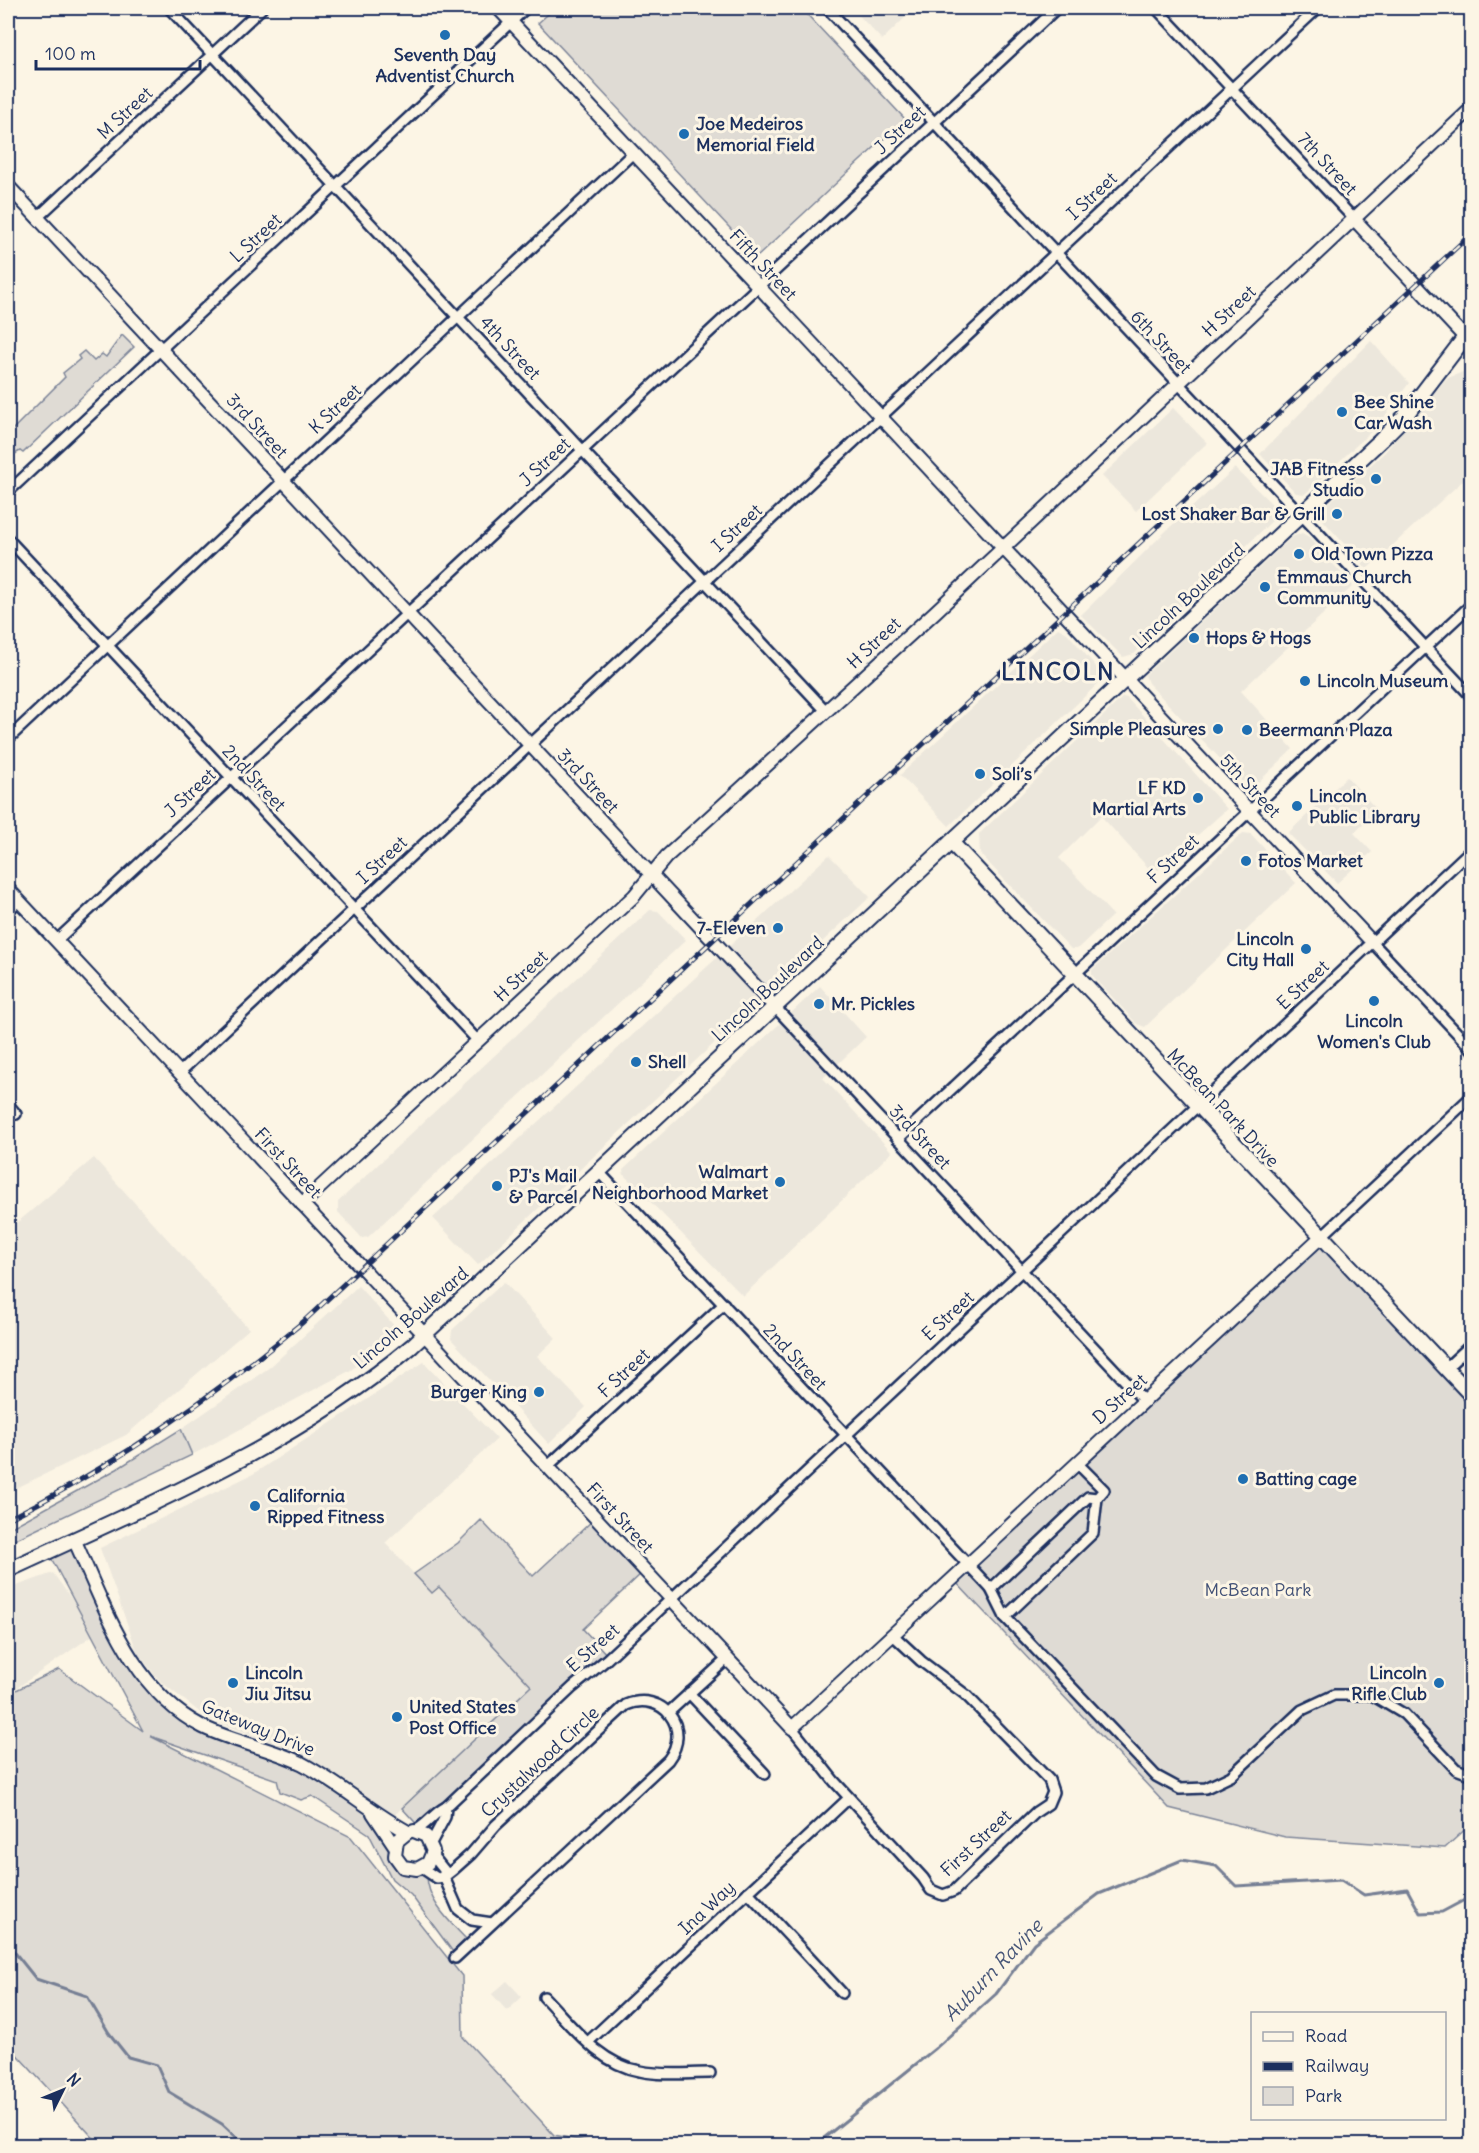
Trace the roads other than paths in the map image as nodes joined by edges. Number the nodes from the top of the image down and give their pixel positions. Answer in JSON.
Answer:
{"nodes":[{"id":1,"x":169,"y":8,"type":"edge"},
{"id":2,"x":262,"y":8,"type":"edge"},
{"id":3,"x":498,"y":8,"type":"edge"},
{"id":4,"x":526,"y":8,"type":"edge"},
{"id":5,"x":827,"y":8,"type":"edge"},
{"id":6,"x":1057,"y":8,"type":"edge"},
{"id":7,"x":1156,"y":8,"type":"edge"},
{"id":8,"x":1318,"y":8,"type":"edge"},
{"id":9,"x":511,"y":21,"type":"junction"},
{"id":10,"x":213,"y":54,"type":"junction"},
{"id":11,"x":1232,"y":88,"type":"junction"},
{"id":12,"x":1472,"y":108,"type":"edge"},
{"id":13,"x":934,"y":121,"type":"junction"},
{"id":14,"x":633,"y":153,"type":"junction"},
{"id":15,"x":8,"y":186,"type":"edge"},
{"id":16,"x":336,"y":186,"type":"junction"},
{"id":17,"x":37,"y":218,"type":"junction"},
{"id":18,"x":1354,"y":219,"type":"junction"},
{"id":19,"x":1055,"y":253,"type":"junction"},
{"id":20,"x":758,"y":285,"type":"junction"},
{"id":21,"x":458,"y":317,"type":"junction"},
{"id":22,"x":1469,"y":337,"type":"edge"},
{"id":23,"x":160,"y":349,"type":"junction"},
{"id":24,"x":1178,"y":385,"type":"junction"},
{"id":25,"x":880,"y":417,"type":"junction"},
{"id":26,"x":582,"y":449,"type":"junction"},
{"id":27,"x":283,"y":481,"type":"junction"},
{"id":28,"x":8,"y":492,"type":"edge"},
{"id":29,"x":1301,"y":515,"type":"junction"},
{"id":30,"x":8,"y":539,"type":"edge"},
{"id":31,"x":1003,"y":547,"type":"junction"},
{"id":32,"x":705,"y":581,"type":"junction"},
{"id":33,"x":1472,"y":604,"type":"edge"},
{"id":34,"x":407,"y":613,"type":"junction"},
{"id":35,"x":107,"y":645,"type":"junction"},
{"id":36,"x":1425,"y":647,"type":"junction"},
{"id":37,"x":1126,"y":679,"type":"junction"},
{"id":38,"x":1472,"y":697,"type":"edge"},
{"id":39,"x":827,"y":712,"type":"junction"},
{"id":40,"x":8,"y":739,"type":"edge"},
{"id":41,"x":530,"y":745,"type":"junction"},
{"id":42,"x":231,"y":777,"type":"junction"},
{"id":43,"x":1249,"y":811,"type":"junction"},
{"id":44,"x":951,"y":842,"type":"junction"},
{"id":45,"x":1472,"y":849,"type":"edge"},
{"id":46,"x":651,"y":875,"type":"junction"},
{"id":47,"x":8,"y":889,"type":"edge"},
{"id":48,"x":18,"y":901,"type":"junction"},
{"id":49,"x":354,"y":909,"type":"junction"},
{"id":50,"x":8,"y":910,"type":"edge"},
{"id":51,"x":56,"y":941,"type":"junction"},
{"id":52,"x":1372,"y":942,"type":"junction"},
{"id":53,"x":1074,"y":974,"type":"junction"},
{"id":54,"x":775,"y":1007,"type":"junction"},
{"id":55,"x":477,"y":1040,"type":"junction"},
{"id":56,"x":1472,"y":1049,"type":"edge"},
{"id":57,"x":179,"y":1073,"type":"junction"},
{"id":58,"x":1472,"y":1096,"type":"edge"},
{"id":59,"x":8,"y":1104,"type":"edge"},
{"id":60,"x":1197,"y":1106,"type":"junction"},
{"id":61,"x":16,"y":1114,"type":"dead end"},
{"id":62,"x":898,"y":1139,"type":"junction"},
{"id":63,"x":599,"y":1172,"type":"junction"},
{"id":64,"x":302,"y":1204,"type":"junction"},
{"id":65,"x":1322,"y":1236,"type":"junction"},
{"id":66,"x":1021,"y":1271,"type":"junction"},
{"id":67,"x":724,"y":1304,"type":"junction"},
{"id":68,"x":424,"y":1335,"type":"junction"},
{"id":69,"x":1472,"y":1344,"type":"edge"},
{"id":70,"x":1446,"y":1368,"type":"junction"},
{"id":71,"x":1472,"y":1396,"type":"edge"},
{"id":72,"x":1144,"y":1401,"type":"junction"},
{"id":73,"x":846,"y":1435,"type":"junction"},
{"id":74,"x":1077,"y":1463,"type":"junction"},
{"id":75,"x":548,"y":1466,"type":"junction"},
{"id":76,"x":1096,"y":1498,"type":"junction"},
{"id":77,"x":74,"y":1539,"type":"junction"},
{"id":78,"x":968,"y":1565,"type":"junction"},
{"id":79,"x":8,"y":1570,"type":"edge"},
{"id":80,"x":991,"y":1589,"type":"junction"},
{"id":81,"x":670,"y":1598,"type":"junction"},
{"id":82,"x":1005,"y":1617,"type":"junction"},
{"id":83,"x":893,"y":1635,"type":"junction"},
{"id":84,"x":727,"y":1659,"type":"junction"},
{"id":85,"x":689,"y":1693,"type":"junction"},
{"id":86,"x":669,"y":1712,"type":"junction"},
{"id":87,"x":792,"y":1728,"type":"junction"},
{"id":88,"x":765,"y":1774,"type":"dead end"},
{"id":89,"x":1471,"y":1775,"type":"edge"},
{"id":90,"x":849,"y":1798,"type":"junction"},
{"id":91,"x":446,"y":1807,"type":"junction"},
{"id":92,"x":372,"y":1812,"type":"junction"},
{"id":93,"x":411,"y":1832,"type":"junction"},
{"id":94,"x":395,"y":1846,"type":"junction"},
{"id":95,"x":432,"y":1849,"type":"junction"},
{"id":96,"x":422,"y":1868,"type":"junction"},
{"id":97,"x":444,"y":1877,"type":"junction"},
{"id":98,"x":748,"y":1892,"type":"junction"},
{"id":99,"x":492,"y":1923,"type":"junction"},
{"id":100,"x":455,"y":1958,"type":"dead end"},
{"id":101,"x":842,"y":1992,"type":"dead end"},
{"id":102,"x":544,"y":1997,"type":"dead end"},
{"id":103,"x":588,"y":2042,"type":"junction"},
{"id":104,"x":710,"y":2073,"type":"dead end"}],
"edges":[{"from":1,"to":10,"type":"street","name":"4th Street"},
{"from":2,"to":10,"type":"street","name":"M Street"},
{"from":3,"to":9,"type":"street","name":"Fifth Street"},
{"from":4,"to":9,"type":"street","name":"L Street"},
{"from":5,"to":13,"type":"street","name":"6th Street"},
{"from":6,"to":13,"type":"street","name":"J Street"},
{"from":7,"to":11,"type":"street","name":"7th Street"},
{"from":8,"to":11,"type":"street","name":"I Street"},
{"from":9,"to":14,"type":"street","name":"Fifth Street"},
{"from":9,"to":16,"type":"street","name":"L Street"},
{"from":10,"to":16,"type":"street","name":"4th Street"},
{"from":10,"to":17,"type":"street","name":"M Street"},
{"from":11,"to":18,"type":"street","name":"7th Street"},
{"from":11,"to":19,"type":"street","name":"I Street"},
{"from":12,"to":18,"type":"street","name":"H Street"},
{"from":13,"to":19,"type":"street","name":"6th Street"},
{"from":13,"to":20,"type":"street","name":"J Street"},
{"from":14,"to":20,"type":"street","name":"Fifth Street"},
{"from":14,"to":21,"type":"street","name":"K Street"},
{"from":15,"to":17,"type":"street","name":"3rd Street"},
{"from":16,"to":21,"type":"street","name":"4th Street"},
{"from":16,"to":23,"type":"street","name":"L Street"},
{"from":17,"to":23,"type":"street","name":"3rd Street"},
{"from":18,"to":22,"type":"street","name":"7th Street"},
{"from":18,"to":24,"type":"street","name":"H Street"},
{"from":19,"to":24,"type":"street","name":"6th Street"},
{"from":19,"to":25,"type":"street","name":"I Street"},
{"from":20,"to":25,"type":"street","name":"Fifth Street"},
{"from":20,"to":26,"type":"street","name":"J Street"},
{"from":21,"to":26,"type":"street","name":"4th Street"},
{"from":21,"to":27,"type":"street","name":"K Street"},
{"from":22,"to":29,"type":"main road","name":"Lincoln Boulevard"},
{"from":23,"to":27,"type":"street","name":"3rd Street"},
{"from":23,"to":28,"type":"street","name":"L Street"},
{"from":24,"to":29,"type":"street","name":"6th Street"},
{"from":24,"to":31,"type":"street","name":"H Street"},
{"from":25,"to":31,"type":"street","name":"Fifth Street"},
{"from":25,"to":32,"type":"street","name":"I Street"},
{"from":26,"to":32,"type":"street","name":"4th Street"},
{"from":26,"to":34,"type":"street","name":"J Street"},
{"from":27,"to":34,"type":"street","name":"3rd Street"},
{"from":27,"to":35,"type":"street","name":"K Street"},
{"from":29,"to":36,"type":"street","name":"6th Street"},
{"from":29,"to":37,"type":"main road","name":"Lincoln Boulevard"},
{"from":30,"to":35,"type":"street","name":"2nd Street"},
{"from":31,"to":37,"type":"street","name":"5th Street"},
{"from":31,"to":39,"type":"street","name":"H Street"},
{"from":32,"to":39,"type":"street","name":"4th Street"},
{"from":32,"to":41,"type":"street","name":"I Street"},
{"from":33,"to":36,"type":"street","name":"F Street"},
{"from":34,"to":41,"type":"street","name":"3rd Street"},
{"from":34,"to":42,"type":"street","name":"J Street"},
{"from":35,"to":40,"type":"street","name":"K Street"},
{"from":35,"to":42,"type":"street","name":"2nd Street"},
{"from":36,"to":38,"type":"street","name":"6th Street"},
{"from":36,"to":43,"type":"street","name":"F Street"},
{"from":37,"to":43,"type":"street","name":"5th Street"},
{"from":37,"to":44,"type":"main road","name":"Lincoln Boulevard"},
{"from":39,"to":46,"type":"street","name":"H Street"},
{"from":41,"to":46,"type":"street","name":"3rd Street"},
{"from":41,"to":49,"type":"street","name":"I Street"},
{"from":42,"to":49,"type":"street","name":"2nd Street"},
{"from":42,"to":51,"type":"street","name":"J Street"},
{"from":43,"to":52,"type":"street","name":"5th Street"},
{"from":43,"to":53,"type":"street","name":"F Street"},
{"from":44,"to":53,"type":"main road","name":"McBean Park Drive"},
{"from":44,"to":54,"type":"main road","name":"Lincoln Boulevard"},
{"from":45,"to":52,"type":"street","name":"E Street"},
{"from":46,"to":54,"type":"street","name":"3rd Street"},
{"from":46,"to":55,"type":"street","name":"H Street"},
{"from":47,"to":48,"type":"street","name":"First Street"},
{"from":48,"to":50,"type":"street"},
{"from":48,"to":51,"type":"street","name":"First Street"},
{"from":49,"to":55,"type":"street","name":"2nd Street"},
{"from":49,"to":57,"type":"street","name":"I Street"},
{"from":51,"to":57,"type":"street","name":"First Street"},
{"from":52,"to":56,"type":"street","name":"5th Street"},
{"from":52,"to":60,"type":"street","name":"E Street"},
{"from":53,"to":60,"type":"main road","name":"McBean Park Drive"},
{"from":53,"to":62,"type":"street","name":"F Street"},
{"from":54,"to":62,"type":"street","name":"3rd Street"},
{"from":54,"to":63,"type":"main road","name":"Lincoln Boulevard"},
{"from":55,"to":64,"type":"street","name":"H Street"},
{"from":57,"to":64,"type":"street","name":"First Street"},
{"from":58,"to":65,"type":"street","name":"D Street"},
{"from":59,"to":61,"type":"street"},
{"from":60,"to":65,"type":"main road","name":"McBean Park Drive"},
{"from":60,"to":66,"type":"street","name":"E Street"},
{"from":62,"to":66,"type":"street","name":"3rd Street"},
{"from":63,"to":67,"type":"street","name":"2nd Street"},
{"from":63,"to":68,"type":"main road","name":"Lincoln Boulevard"},
{"from":64,"to":68,"type":"street","name":"First Street"},
{"from":65,"to":70,"type":"main road","name":"McBean Park Drive"},
{"from":65,"to":72,"type":"street","name":"D Street"},
{"from":66,"to":72,"type":"street","name":"3rd Street"},
{"from":66,"to":73,"type":"street","name":"E Street"},
{"from":67,"to":73,"type":"street","name":"2nd Street"},
{"from":67,"to":75,"type":"street","name":"F Street"},
{"from":68,"to":75,"type":"street","name":"First Street"},
{"from":68,"to":77,"type":"main road","name":"Lincoln Boulevard"},
{"from":69,"to":70,"type":"street"},
{"from":70,"to":71,"type":"main road","name":"McBean Park Drive"},
{"from":72,"to":74,"type":"street","name":"D Street"},
{"from":73,"to":78,"type":"street","name":"2nd Street"},
{"from":73,"to":81,"type":"street","name":"E Street"},
{"from":74,"to":76,"type":"street"},
{"from":74,"to":78,"type":"street","name":"D Street"},
{"from":75,"to":81,"type":"street","name":"First Street"},
{"from":76,"to":80,"type":"street"},
{"from":76,"to":82,"type":"street"},
{"from":77,"to":79,"type":"main road","name":"Lincoln Boulevard"},
{"from":77,"to":92,"type":"street","name":"Gateway Drive"},
{"from":78,"to":80,"type":"street","name":"2nd Street"},
{"from":78,"to":83,"type":"street","name":"D Street"},
{"from":80,"to":82,"type":"street","name":"2nd Street"},
{"from":81,"to":84,"type":"street","name":"First Street"},
{"from":81,"to":91,"type":"street","name":"E Street"},
{"from":82,"to":89,"type":"street","name":"2nd Street"},
{"from":83,"to":87,"type":"street","name":"D Street"},
{"from":83,"to":90,"type":"street","name":"First Street"},
{"from":84,"to":85,"type":"street"},
{"from":84,"to":87,"type":"street","name":"First Street"},
{"from":85,"to":86,"type":"street"},
{"from":85,"to":88,"type":"street"},
{"from":86,"to":97,"type":"street","name":"Crystalwood Circle"},
{"from":86,"to":99,"type":"street"},
{"from":87,"to":90,"type":"street","name":"First Street"},
{"from":90,"to":98,"type":"street","name":"Ina Way"},
{"from":91,"to":93,"type":"street","name":"E Street"},
{"from":91,"to":95,"type":"street","name":"E Street"},
{"from":92,"to":93,"type":"street","name":"Gateway Drive"},
{"from":92,"to":94,"type":"street","name":"Gateway Drive"},
{"from":93,"to":94,"type":"street"},
{"from":93,"to":95,"type":"street"},
{"from":94,"to":96,"type":"street"},
{"from":95,"to":96,"type":"street"},
{"from":95,"to":97,"type":"street"},
{"from":96,"to":97,"type":"street"},
{"from":97,"to":99,"type":"street"},
{"from":98,"to":101,"type":"street"},
{"from":98,"to":103,"type":"street","name":"Ina Way"},
{"from":99,"to":100,"type":"street"},
{"from":102,"to":103,"type":"street"},
{"from":103,"to":104,"type":"street"}]}
